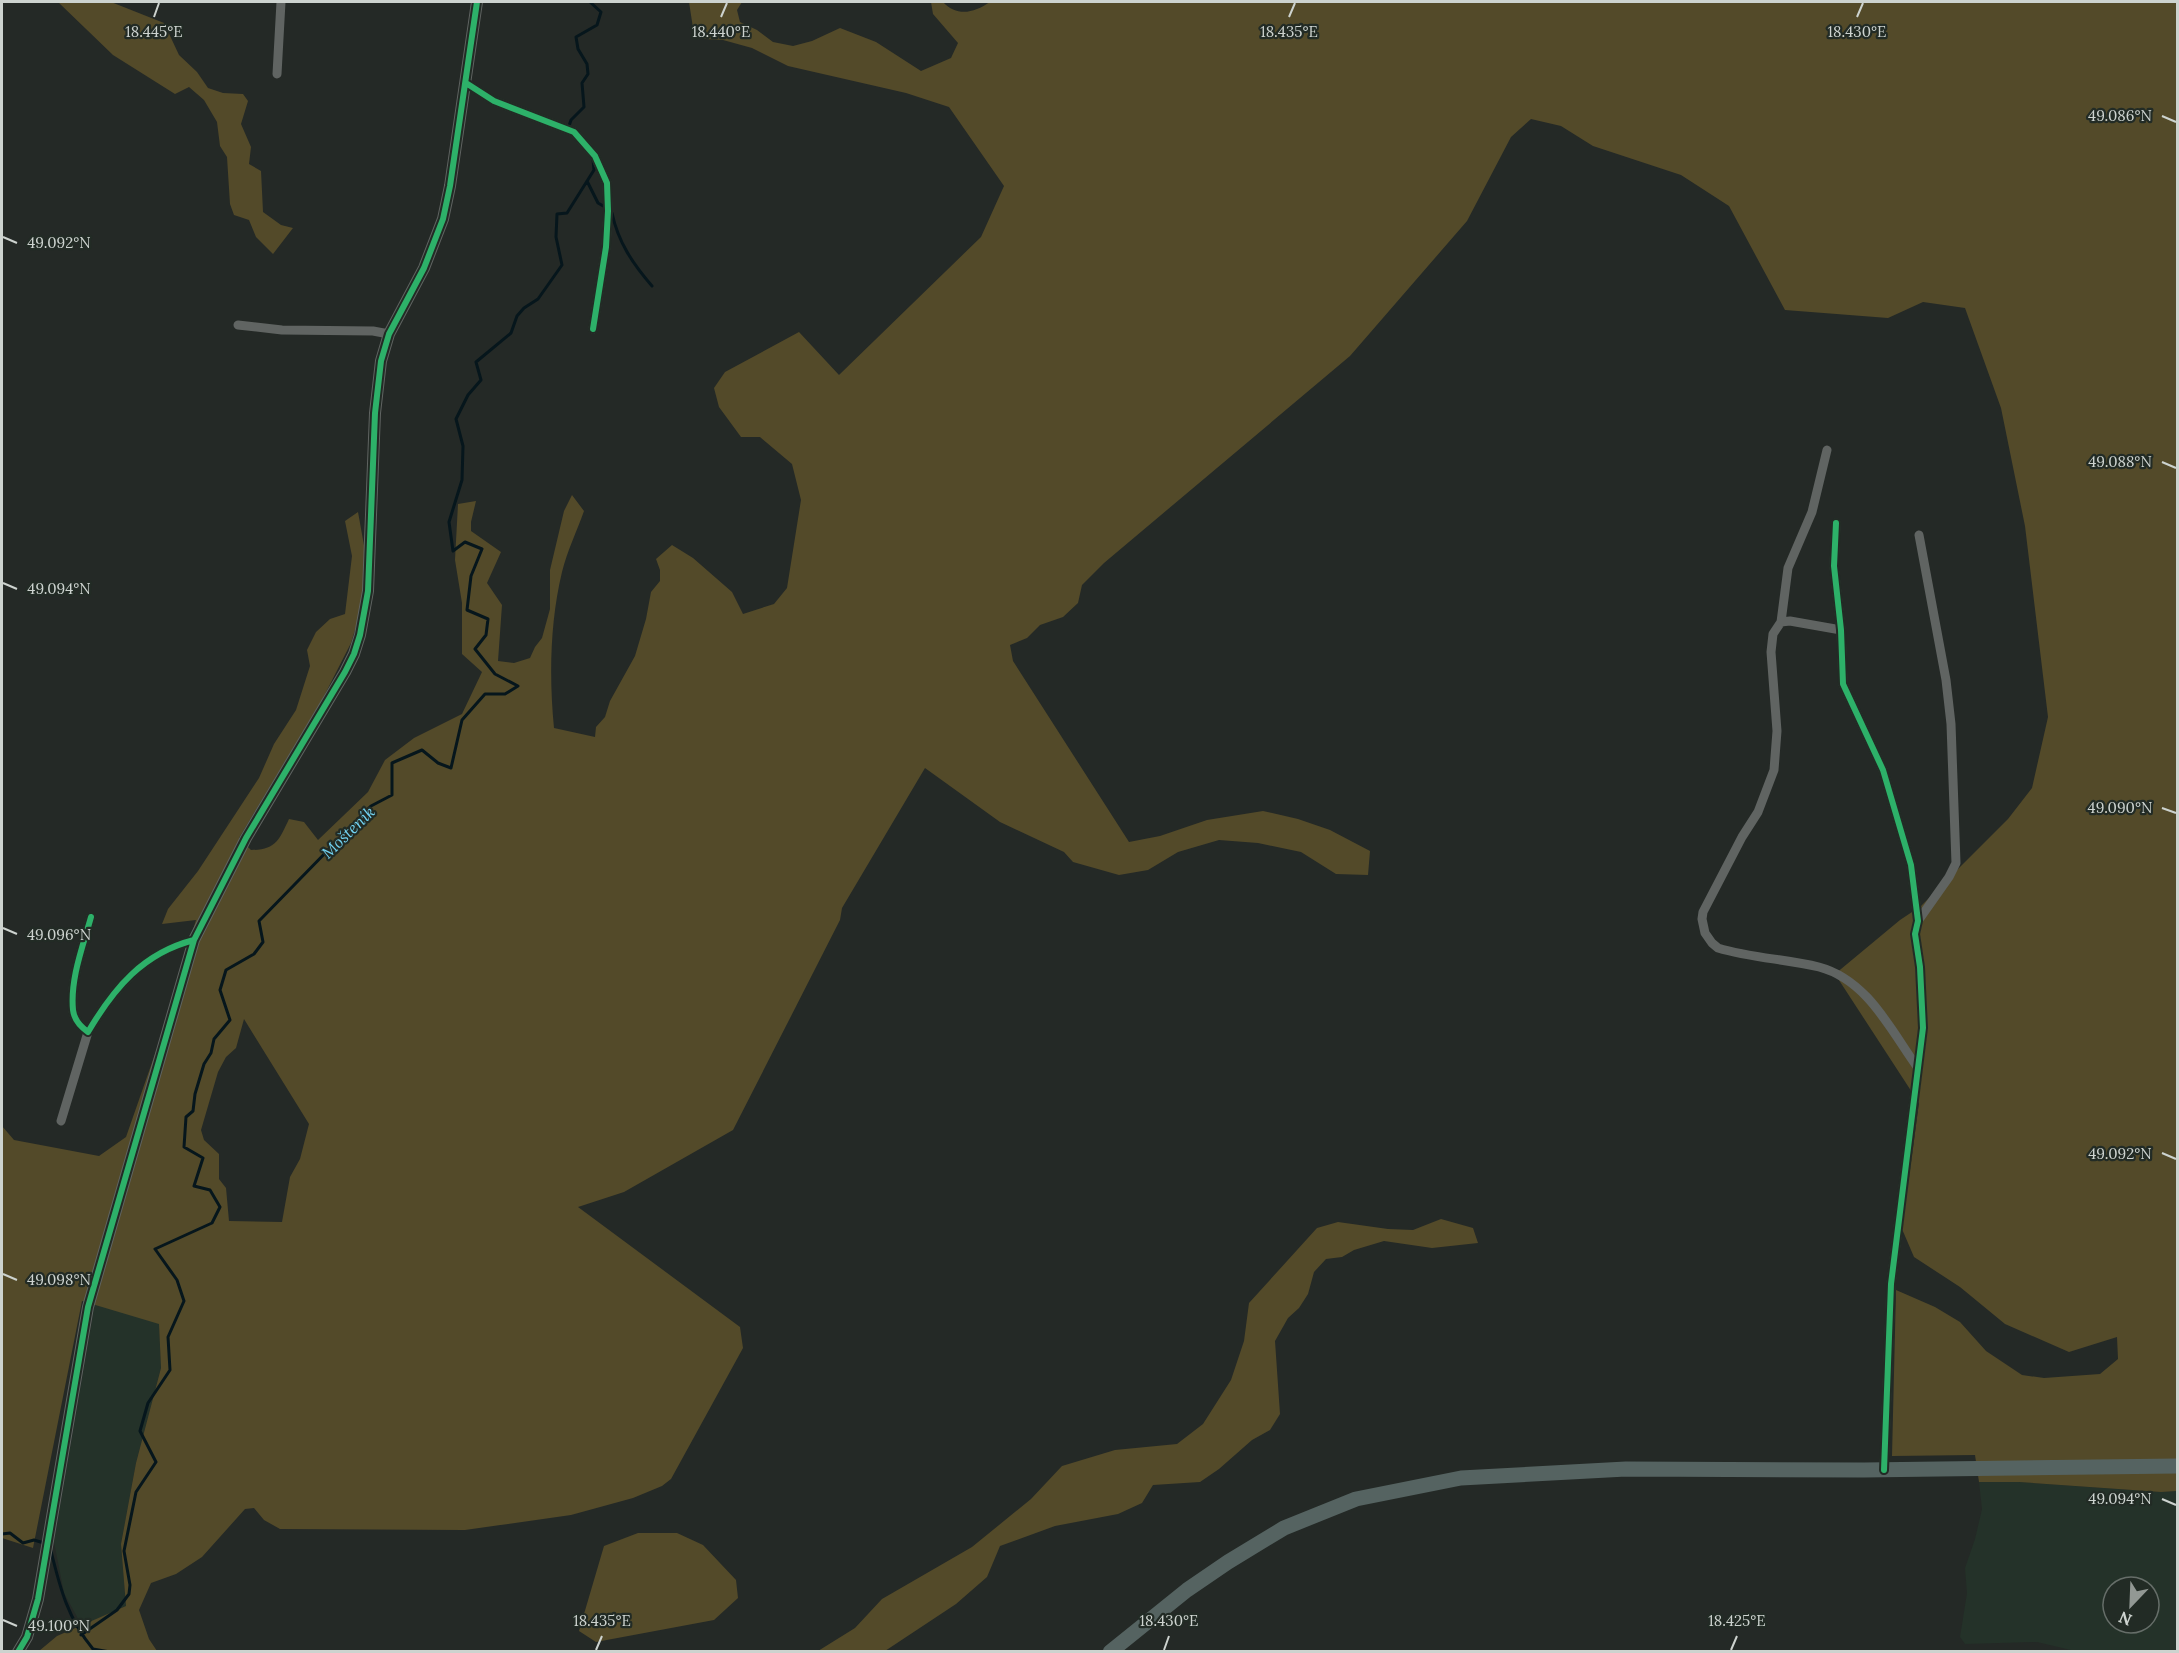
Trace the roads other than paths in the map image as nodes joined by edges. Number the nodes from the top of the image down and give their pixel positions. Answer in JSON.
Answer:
{"nodes":[{"id":1,"x":281,"y":2,"type":"edge"},
{"id":2,"x":477,"y":2,"type":"edge"},
{"id":3,"x":277,"y":74,"type":"dead end"},
{"id":4,"x":466,"y":83,"type":"junction"},
{"id":5,"x":238,"y":325,"type":"dead end"},
{"id":6,"x":592,"y":329,"type":"dead end"},
{"id":7,"x":389,"y":334,"type":"junction"},
{"id":8,"x":1827,"y":450,"type":"dead end"},
{"id":9,"x":1836,"y":523,"type":"dead end"},
{"id":10,"x":1919,"y":535,"type":"dead end"},
{"id":11,"x":1781,"y":622,"type":"junction"},
{"id":12,"x":1841,"y":630,"type":"junction"},
{"id":13,"x":91,"y":917,"type":"dead end"},
{"id":14,"x":1918,"y":921,"type":"junction"},
{"id":15,"x":194,"y":939,"type":"junction"},
{"id":16,"x":88,"y":1032,"type":"junction"},
{"id":17,"x":1918,"y":1068,"type":"junction"},
{"id":18,"x":61,"y":1121,"type":"dead end"},
{"id":19,"x":2178,"y":1466,"type":"edge"},
{"id":20,"x":1884,"y":1470,"type":"junction"},
{"id":21,"x":18,"y":1652,"type":"edge"},
{"id":22,"x":1110,"y":1652,"type":"edge"}],
"edges":[{"from":1,"to":3,"type":"street"},
{"from":2,"to":4,"type":"street"},
{"from":4,"to":6,"type":"street"},
{"from":4,"to":7,"type":"street"},
{"from":5,"to":7,"type":"street"},
{"from":7,"to":15,"type":"street"},
{"from":8,"to":11,"type":"street"},
{"from":9,"to":12,"type":"street"},
{"from":10,"to":14,"type":"street"},
{"from":11,"to":12,"type":"street"},
{"from":11,"to":17,"type":"street"},
{"from":12,"to":14,"type":"street"},
{"from":13,"to":16,"type":"street"},
{"from":14,"to":17,"type":"street"},
{"from":15,"to":16,"type":"street"},
{"from":15,"to":21,"type":"street"},
{"from":16,"to":18,"type":"street"},
{"from":17,"to":20,"type":"street"},
{"from":19,"to":20,"type":"main road"},
{"from":20,"to":22,"type":"main road"}]}
